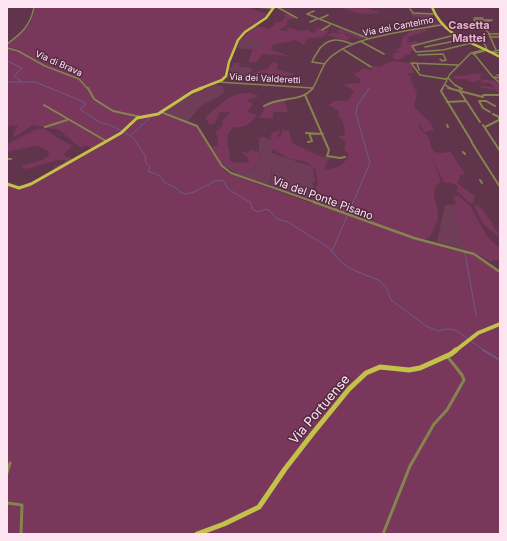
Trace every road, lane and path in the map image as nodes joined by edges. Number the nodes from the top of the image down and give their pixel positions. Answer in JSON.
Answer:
{"nodes":[{"id":1,"x":34,"y":7,"type":"edge"},
{"id":2,"x":256,"y":7,"type":"edge"},
{"id":3,"x":260,"y":7,"type":"edge"},
{"id":4,"x":266,"y":7,"type":"edge"},
{"id":5,"x":277,"y":7,"type":"edge"},
{"id":6,"x":431,"y":7,"type":"edge"},
{"id":7,"x":272,"y":9,"type":"edge"},
{"id":8,"x":410,"y":9,"type":"dead end"},
{"id":9,"x":314,"y":11,"type":"dead end"},
{"id":10,"x":434,"y":14,"type":"junction"},
{"id":11,"x":328,"y":15,"type":"dead end"},
{"id":12,"x":297,"y":18,"type":"dead end"},
{"id":13,"x":318,"y":19,"type":"junction"},
{"id":14,"x":310,"y":22,"type":"dead end"},
{"id":15,"x":476,"y":22,"type":"junction"},
{"id":16,"x":486,"y":22,"type":"junction"},
{"id":17,"x":331,"y":24,"type":"junction"},
{"id":18,"x":478,"y":24,"type":"junction"},
{"id":19,"x":441,"y":25,"type":"junction"},
{"id":20,"x":322,"y":30,"type":"dead end"},
{"id":21,"x":484,"y":31,"type":"dead end"},
{"id":22,"x":489,"y":34,"type":"junction"},
{"id":23,"x":455,"y":35,"type":"junction"},
{"id":24,"x":491,"y":36,"type":"junction"},
{"id":25,"x":499,"y":36,"type":"edge"},
{"id":26,"x":368,"y":38,"type":"junction"},
{"id":27,"x":460,"y":39,"type":"junction"},
{"id":28,"x":482,"y":39,"type":"dead end"},
{"id":29,"x":359,"y":41,"type":"junction"},
{"id":30,"x":471,"y":43,"type":"junction"},
{"id":31,"x":7,"y":44,"type":"edge"},
{"id":32,"x":352,"y":44,"type":"junction"},
{"id":33,"x":421,"y":44,"type":"junction"},
{"id":34,"x":425,"y":47,"type":"junction"},
{"id":35,"x":7,"y":48,"type":"edge"},
{"id":36,"x":344,"y":50,"type":"junction"},
{"id":37,"x":487,"y":50,"type":"junction"},
{"id":38,"x":496,"y":50,"type":"junction"},
{"id":39,"x":429,"y":51,"type":"junction"},
{"id":40,"x":479,"y":52,"type":"junction"},
{"id":41,"x":492,"y":52,"type":"junction"},
{"id":42,"x":500,"y":52,"type":"edge"},
{"id":43,"x":474,"y":53,"type":"junction"},
{"id":44,"x":384,"y":54,"type":"dead end"},
{"id":45,"x":418,"y":55,"type":"dead end"},
{"id":46,"x":476,"y":56,"type":"junction"},
{"id":47,"x":500,"y":57,"type":"edge"},
{"id":48,"x":440,"y":59,"type":"dead end"},
{"id":49,"x":415,"y":62,"type":"junction"},
{"id":50,"x":446,"y":62,"type":"junction"},
{"id":51,"x":461,"y":63,"type":"junction"},
{"id":52,"x":325,"y":64,"type":"junction"},
{"id":53,"x":458,"y":66,"type":"junction"},
{"id":54,"x":371,"y":68,"type":"dead end"},
{"id":55,"x":418,"y":71,"type":"junction"},
{"id":56,"x":499,"y":76,"type":"edge"},
{"id":57,"x":494,"y":77,"type":"dead end"},
{"id":58,"x":448,"y":79,"type":"junction"},
{"id":59,"x":218,"y":82,"type":"junction"},
{"id":60,"x":500,"y":83,"type":"edge"},
{"id":61,"x":445,"y":85,"type":"junction"},
{"id":62,"x":455,"y":87,"type":"junction"},
{"id":63,"x":312,"y":88,"type":"junction"},
{"id":64,"x":459,"y":90,"type":"junction"},
{"id":65,"x":464,"y":91,"type":"junction"},
{"id":66,"x":470,"y":92,"type":"junction"},
{"id":67,"x":462,"y":94,"type":"junction"},
{"id":68,"x":500,"y":95,"type":"edge"},
{"id":69,"x":305,"y":96,"type":"junction"},
{"id":70,"x":466,"y":101,"type":"junction"},
{"id":71,"x":447,"y":103,"type":"junction"},
{"id":72,"x":44,"y":105,"type":"dead end"},
{"id":73,"x":264,"y":106,"type":"dead end"},
{"id":74,"x":495,"y":106,"type":"dead end"},
{"id":75,"x":161,"y":112,"type":"junction"},
{"id":76,"x":490,"y":112,"type":"dead end"},
{"id":77,"x":493,"y":114,"type":"dead end"},
{"id":78,"x":142,"y":117,"type":"junction"},
{"id":79,"x":500,"y":118,"type":"edge"},
{"id":80,"x":68,"y":120,"type":"junction"},
{"id":81,"x":480,"y":121,"type":"dead end"},
{"id":82,"x":45,"y":127,"type":"dead end"},
{"id":83,"x":306,"y":133,"type":"dead end"},
{"id":84,"x":309,"y":133,"type":"junction"},
{"id":85,"x":323,"y":134,"type":"junction"},
{"id":86,"x":106,"y":142,"type":"junction"},
{"id":87,"x":308,"y":142,"type":"dead end"},
{"id":88,"x":500,"y":151,"type":"edge"},
{"id":89,"x":345,"y":157,"type":"dead end"},
{"id":90,"x":7,"y":159,"type":"edge"},
{"id":91,"x":11,"y":159,"type":"dead end"},
{"id":92,"x":7,"y":184,"type":"edge"},
{"id":93,"x":500,"y":187,"type":"edge"},
{"id":94,"x":500,"y":272,"type":"edge"},
{"id":95,"x":500,"y":324,"type":"edge"},
{"id":96,"x":447,"y":356,"type":"junction"},
{"id":97,"x":10,"y":463,"type":"dead end"},
{"id":98,"x":7,"y":472,"type":"edge"},
{"id":99,"x":7,"y":503,"type":"edge"},
{"id":100,"x":21,"y":534,"type":"edge"},
{"id":101,"x":197,"y":534,"type":"edge"},
{"id":102,"x":383,"y":534,"type":"edge"}],
"edges":[{"from":1,"to":31,"type":"street"},
{"from":2,"to":4,"type":"street"},
{"from":3,"to":4,"type":"street"},
{"from":4,"to":7,"type":"street"},
{"from":5,"to":12,"type":"street"},
{"from":6,"to":10,"type":"main road"},
{"from":7,"to":59,"type":"main road"},
{"from":8,"to":10,"type":"street"},
{"from":9,"to":13,"type":"street"},
{"from":10,"to":19,"type":"main road"},
{"from":11,"to":13,"type":"street"},
{"from":13,"to":14,"type":"street"},
{"from":13,"to":17,"type":"street"},
{"from":15,"to":16,"type":"street"},
{"from":15,"to":16,"type":"street"},
{"from":15,"to":18,"type":"street"},
{"from":16,"to":18,"type":"street"},
{"from":17,"to":20,"type":"street"},
{"from":17,"to":26,"type":"street"},
{"from":18,"to":22,"type":"street"},
{"from":19,"to":23,"type":"main road"},
{"from":19,"to":26,"type":"street","name":"Via dei Cantelmo"},
{"from":21,"to":22,"type":"street"},
{"from":22,"to":24,"type":"street"},
{"from":22,"to":25,"type":"street"},
{"from":23,"to":27,"type":"main road"},
{"from":23,"to":33,"type":"street"},
{"from":24,"to":25,"type":"street"},
{"from":24,"to":38,"type":"street"},
{"from":26,"to":29,"type":"street","name":"Via dei Cantelmo"},
{"from":27,"to":30,"type":"main road"},
{"from":27,"to":34,"type":"street"},
{"from":28,"to":37,"type":"street"},
{"from":29,"to":32,"type":"street","name":"Via dei Cantelmo"},
{"from":29,"to":44,"type":"street"},
{"from":30,"to":37,"type":"main road"},
{"from":30,"to":39,"type":"street"},
{"from":32,"to":36,"type":"street","name":"Via dei Cantelmo"},
{"from":32,"to":52,"type":"street"},
{"from":33,"to":34,"type":"street"},
{"from":33,"to":39,"type":"street"},
{"from":34,"to":39,"type":"street"},
{"from":35,"to":78,"type":"street","name":"Via di Brava"},
{"from":36,"to":52,"type":"street","name":"Via dei Cantelmo"},
{"from":36,"to":54,"type":"street"},
{"from":37,"to":40,"type":"street"},
{"from":37,"to":41,"type":"main road"},
{"from":38,"to":41,"type":"street"},
{"from":38,"to":42,"type":"street"},
{"from":40,"to":43,"type":"street"},
{"from":40,"to":46,"type":"street"},
{"from":41,"to":42,"type":"street"},
{"from":41,"to":47,"type":"main road"},
{"from":43,"to":46,"type":"street"},
{"from":43,"to":51,"type":"street"},
{"from":45,"to":50,"type":"street"},
{"from":46,"to":60,"type":"street"},
{"from":48,"to":50,"type":"street"},
{"from":49,"to":50,"type":"street"},
{"from":49,"to":53,"type":"street"},
{"from":49,"to":55,"type":"street"},
{"from":49,"to":55,"type":"street"},
{"from":50,"to":51,"type":"street"},
{"from":51,"to":53,"type":"street"},
{"from":52,"to":63,"type":"street","name":"Via dei Cantelmo"},
{"from":53,"to":58,"type":"street"},
{"from":55,"to":58,"type":"street"},
{"from":56,"to":57,"type":"street"},
{"from":58,"to":61,"type":"street"},
{"from":58,"to":62,"type":"street"},
{"from":59,"to":63,"type":"street","name":"Via dei Valderetti"},
{"from":59,"to":75,"type":"main road"},
{"from":61,"to":62,"type":"street"},
{"from":61,"to":71,"type":"street"},
{"from":62,"to":64,"type":"street"},
{"from":62,"to":66,"type":"street"},
{"from":62,"to":67,"type":"street"},
{"from":63,"to":69,"type":"street","name":"Via dei Cantelmo"},
{"from":64,"to":65,"type":"street"},
{"from":64,"to":67,"type":"street"},
{"from":65,"to":66,"type":"street"},
{"from":65,"to":67,"type":"street"},
{"from":66,"to":68,"type":"street"},
{"from":67,"to":70,"type":"street"},
{"from":69,"to":73,"type":"street"},
{"from":69,"to":85,"type":"street"},
{"from":70,"to":71,"type":"street"},
{"from":70,"to":81,"type":"street"},
{"from":71,"to":93,"type":"street"},
{"from":72,"to":80,"type":"street"},
{"from":74,"to":76,"type":"street"},
{"from":75,"to":78,"type":"main road"},
{"from":75,"to":94,"type":"street","name":"Via del Ponte Pisano"},
{"from":77,"to":79,"type":"street"},
{"from":78,"to":86,"type":"main road"},
{"from":79,"to":88,"type":"street"},
{"from":80,"to":82,"type":"street"},
{"from":80,"to":86,"type":"street"},
{"from":83,"to":84,"type":"street"},
{"from":84,"to":85,"type":"street"},
{"from":84,"to":87,"type":"street"},
{"from":85,"to":89,"type":"street"},
{"from":86,"to":92,"type":"main road"},
{"from":90,"to":91,"type":"street"},
{"from":95,"to":96,"type":"main road","name":"Via Portuense"},
{"from":96,"to":101,"type":"main road","name":"Via Portuense"},
{"from":96,"to":102,"type":"street"},
{"from":97,"to":98,"type":"street"},
{"from":99,"to":100,"type":"street"}]}
